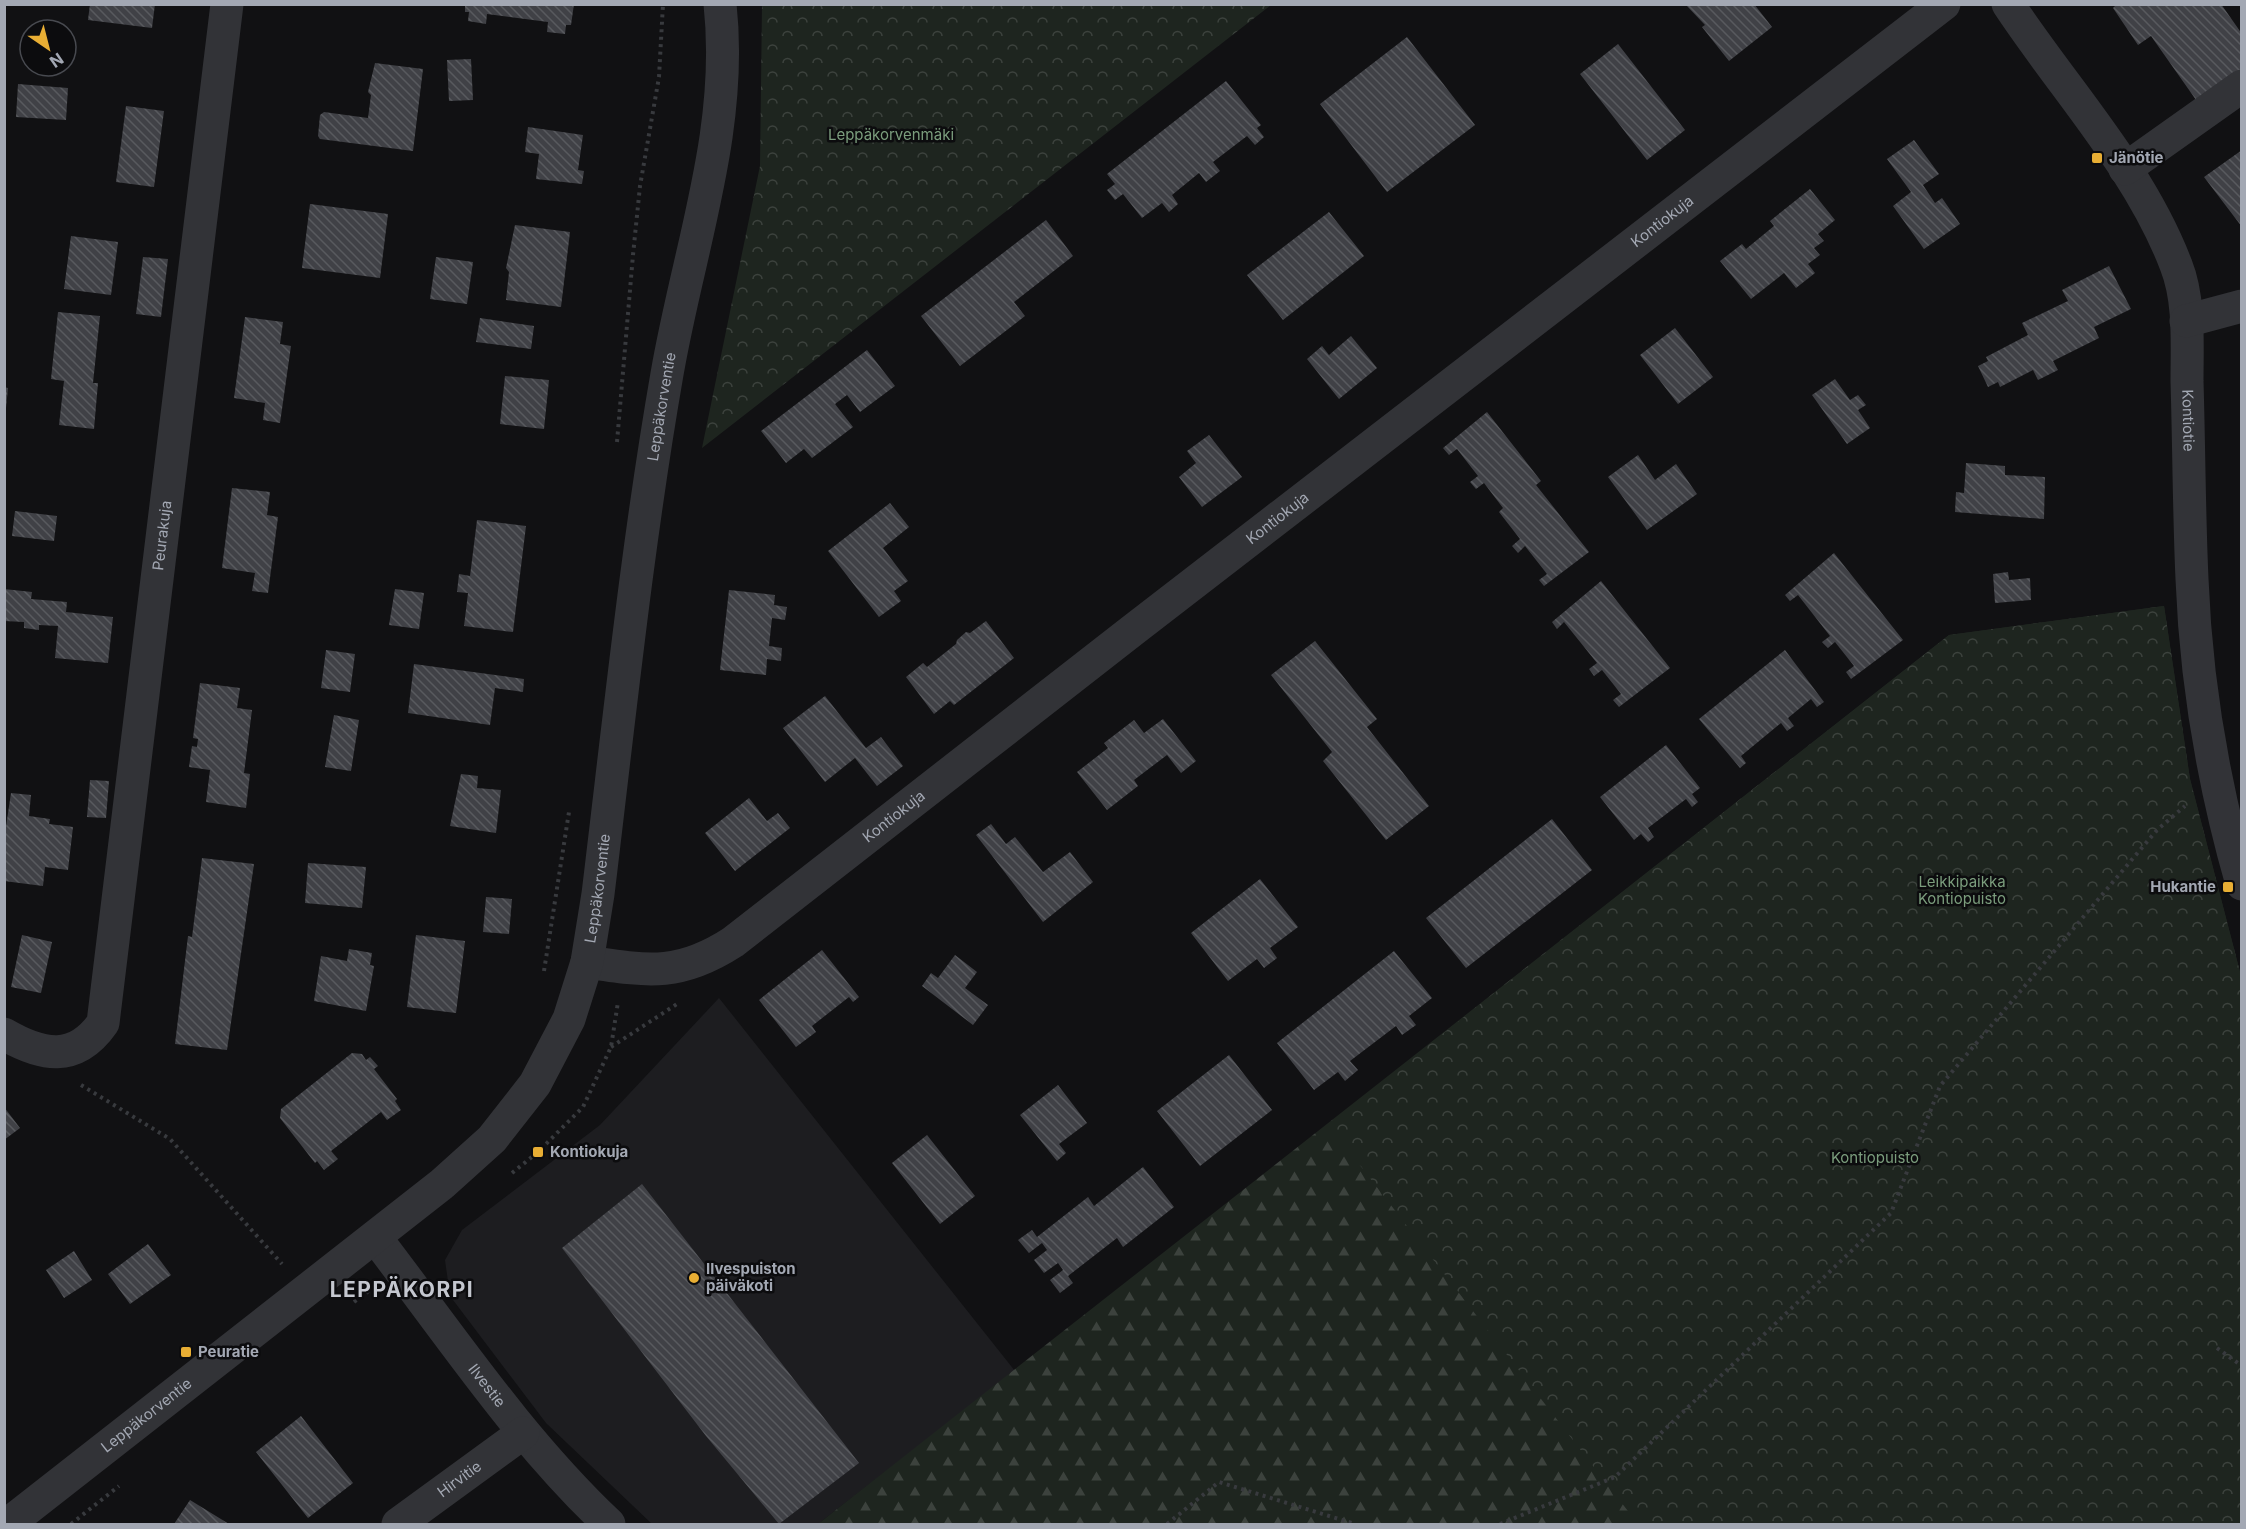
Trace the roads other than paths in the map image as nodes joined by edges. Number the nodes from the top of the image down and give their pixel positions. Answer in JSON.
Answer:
{"nodes":[{"id":1,"x":227,"y":4,"type":"edge"},
{"id":2,"x":720,"y":4,"type":"edge"},
{"id":3,"x":1944,"y":4,"type":"edge"},
{"id":4,"x":2008,"y":4,"type":"edge"},
{"id":5,"x":2241,"y":86,"type":"edge"},
{"id":6,"x":2125,"y":169,"type":"junction"},
{"id":7,"x":2241,"y":306,"type":"edge"},
{"id":8,"x":2186,"y":321,"type":"junction"},
{"id":9,"x":2241,"y":884,"type":"edge"},
{"id":10,"x":587,"y":962,"type":"junction"},
{"id":11,"x":4,"y":1034,"type":"edge"},
{"id":12,"x":375,"y":1237,"type":"junction"},
{"id":13,"x":523,"y":1433,"type":"junction"},
{"id":14,"x":10,"y":1524,"type":"edge"},
{"id":15,"x":398,"y":1524,"type":"edge"},
{"id":16,"x":609,"y":1524,"type":"edge"}],
"edges":[{"from":1,"to":11,"type":"street","name":"Peurakuja"},
{"from":2,"to":10,"type":"street","name":"Leppäkorventie"},
{"from":3,"to":10,"type":"street","name":"Kontiokuja"},
{"from":4,"to":6,"type":"street","name":"Kontiotie"},
{"from":5,"to":6,"type":"street"},
{"from":6,"to":8,"type":"street","name":"Kontiotie"},
{"from":7,"to":8,"type":"street"},
{"from":8,"to":9,"type":"street","name":"Kontiotie"},
{"from":10,"to":12,"type":"street","name":"Leppäkorventie"},
{"from":12,"to":13,"type":"street","name":"Ilvestie"},
{"from":12,"to":14,"type":"street","name":"Leppäkorventie"},
{"from":13,"to":15,"type":"street","name":"Hirvitie"},
{"from":13,"to":16,"type":"street","name":"Ilvestie"}]}
